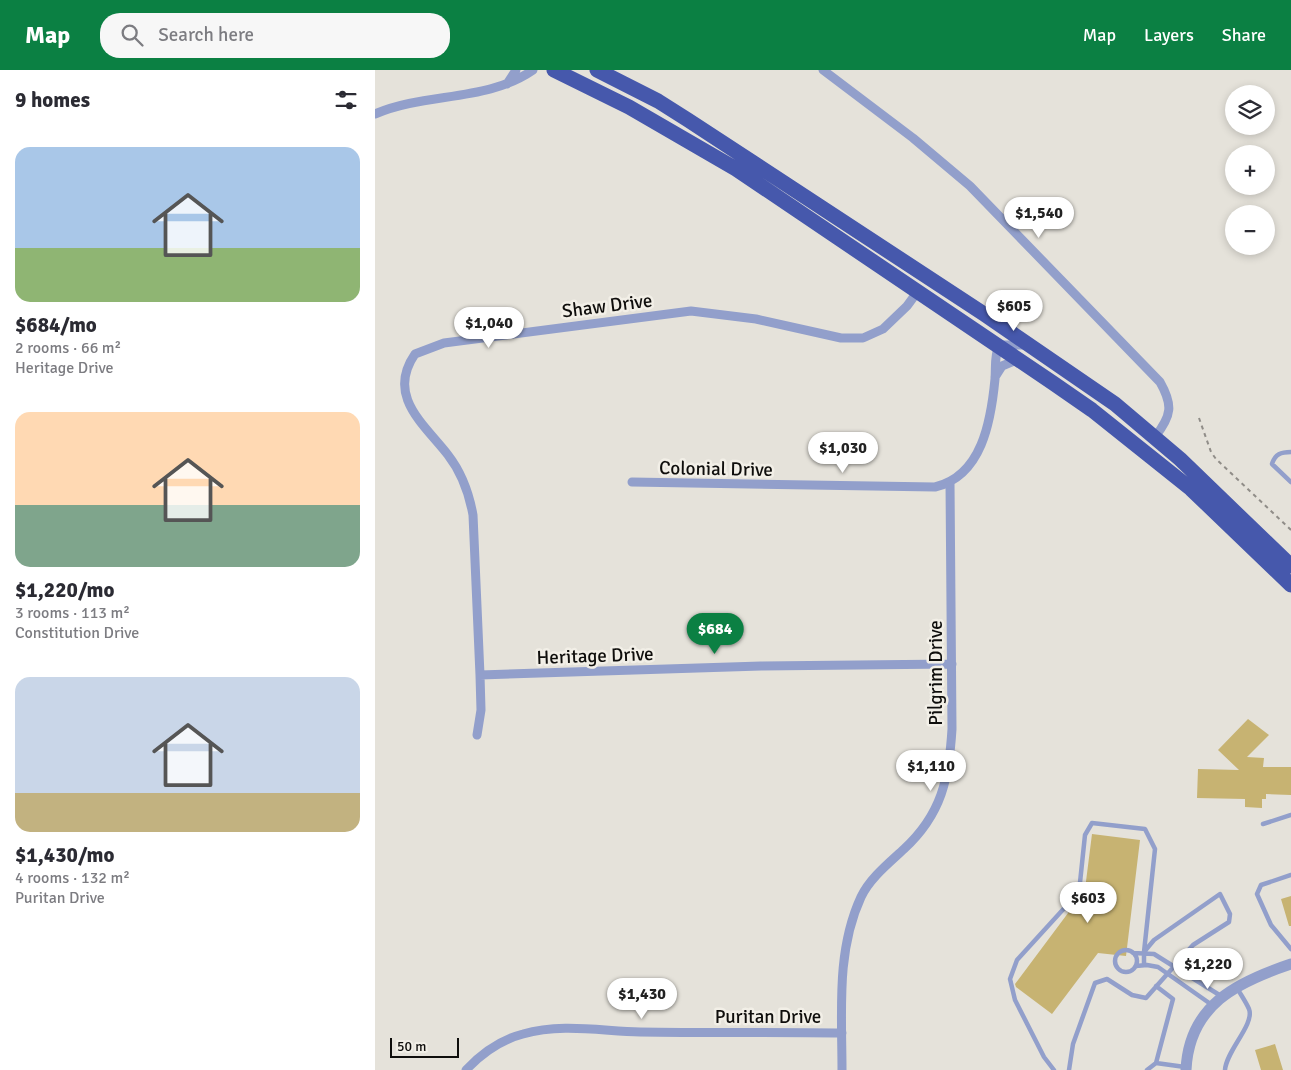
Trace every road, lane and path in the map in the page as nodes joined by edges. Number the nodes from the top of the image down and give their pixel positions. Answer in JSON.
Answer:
{"nodes":[{"id":1,"x":516,"y":70,"type":"edge"},
{"id":2,"x":533,"y":70,"type":"edge"},
{"id":3,"x":554,"y":70,"type":"edge"},
{"id":4,"x":597,"y":70,"type":"edge"},
{"id":5,"x":823,"y":70,"type":"edge"},
{"id":6,"x":507,"y":84,"type":"junction"},
{"id":7,"x":375,"y":114,"type":"edge"},
{"id":8,"x":918,"y":291,"type":"junction"},
{"id":9,"x":999,"y":345,"type":"junction"},
{"id":10,"x":1029,"y":345,"type":"junction"},
{"id":11,"x":1019,"y":359,"type":"junction"},
{"id":12,"x":995,"y":377,"type":"junction"},
{"id":13,"x":1199,"y":418,"type":"dead end"},
{"id":14,"x":1155,"y":437,"type":"junction"},
{"id":15,"x":1291,"y":452,"type":"edge"},
{"id":16,"x":632,"y":482,"type":"dead end"},
{"id":17,"x":951,"y":482,"type":"junction"},
{"id":18,"x":1291,"y":482,"type":"edge"},
{"id":19,"x":1291,"y":530,"type":"edge"},
{"id":20,"x":1291,"y":566,"type":"edge"},
{"id":21,"x":1291,"y":585,"type":"edge"},
{"id":22,"x":952,"y":664,"type":"junction"},
{"id":23,"x":480,"y":675,"type":"junction"},
{"id":24,"x":477,"y":735,"type":"dead end"},
{"id":25,"x":1291,"y":815,"type":"edge"},
{"id":26,"x":1263,"y":824,"type":"dead end"},
{"id":27,"x":1291,"y":875,"type":"edge"},
{"id":28,"x":1291,"y":949,"type":"edge"},
{"id":29,"x":1143,"y":952,"type":"junction"},
{"id":30,"x":1133,"y":953,"type":"junction"},
{"id":31,"x":1291,"y":964,"type":"edge"},
{"id":32,"x":1144,"y":965,"type":"junction"},
{"id":33,"x":1136,"y":966,"type":"junction"},
{"id":34,"x":1173,"y":966,"type":"junction"},
{"id":35,"x":1167,"y":973,"type":"junction"},
{"id":36,"x":1156,"y":986,"type":"junction"},
{"id":37,"x":1237,"y":987,"type":"junction"},
{"id":38,"x":1221,"y":996,"type":"junction"},
{"id":39,"x":1212,"y":1005,"type":"junction"},
{"id":40,"x":842,"y":1033,"type":"junction"},
{"id":41,"x":1156,"y":1063,"type":"junction"},
{"id":42,"x":1186,"y":1069,"type":"edge"},
{"id":43,"x":466,"y":1070,"type":"edge"},
{"id":44,"x":842,"y":1070,"type":"edge"},
{"id":45,"x":1053,"y":1070,"type":"edge"},
{"id":46,"x":1069,"y":1070,"type":"edge"},
{"id":47,"x":1147,"y":1070,"type":"edge"},
{"id":48,"x":1225,"y":1070,"type":"edge"}],
"edges":[{"from":1,"to":6,"type":"street"},
{"from":2,"to":6,"type":"street"},
{"from":3,"to":8,"type":"highway"},
{"from":4,"to":10,"type":"highway"},
{"from":5,"to":14,"type":"street"},
{"from":6,"to":7,"type":"street"},
{"from":8,"to":9,"type":"highway"},
{"from":8,"to":23,"type":"street","name":"Shaw Drive"},
{"from":9,"to":10,"type":"street"},
{"from":9,"to":11,"type":"highway"},
{"from":9,"to":12,"type":"street"},
{"from":10,"to":14,"type":"highway"},
{"from":11,"to":12,"type":"street"},
{"from":11,"to":21,"type":"highway"},
{"from":12,"to":17,"type":"street"},
{"from":13,"to":19,"type":"path"},
{"from":14,"to":20,"type":"highway"},
{"from":15,"to":18,"type":"lane"},
{"from":16,"to":17,"type":"street","name":"Colonial Drive"},
{"from":17,"to":22,"type":"street","name":"Pilgrim Drive"},
{"from":22,"to":23,"type":"street","name":"Heritage Drive"},
{"from":22,"to":40,"type":"street","name":"Pilgrim Drive"},
{"from":23,"to":24,"type":"street","name":"Shaw Drive"},
{"from":25,"to":26,"type":"lane"},
{"from":27,"to":28,"type":"lane"},
{"from":29,"to":30,"type":"lane"},
{"from":29,"to":32,"type":"lane"},
{"from":29,"to":34,"type":"lane"},
{"from":29,"to":34,"type":"lane"},
{"from":29,"to":45,"type":"lane"},
{"from":30,"to":33,"type":"lane"},
{"from":30,"to":33,"type":"lane"},
{"from":31,"to":37,"type":"street"},
{"from":32,"to":33,"type":"lane"},
{"from":32,"to":35,"type":"lane"},
{"from":34,"to":35,"type":"lane"},
{"from":34,"to":38,"type":"lane"},
{"from":35,"to":36,"type":"lane"},
{"from":35,"to":39,"type":"lane"},
{"from":36,"to":41,"type":"lane"},
{"from":36,"to":46,"type":"lane"},
{"from":37,"to":38,"type":"street"},
{"from":37,"to":48,"type":"lane"},
{"from":38,"to":39,"type":"street"},
{"from":39,"to":42,"type":"street"},
{"from":40,"to":43,"type":"street","name":"Puritan Drive"},
{"from":40,"to":44,"type":"street","name":"Pilgrim Drive"},
{"from":41,"to":42,"type":"lane"},
{"from":41,"to":47,"type":"lane"}]}
